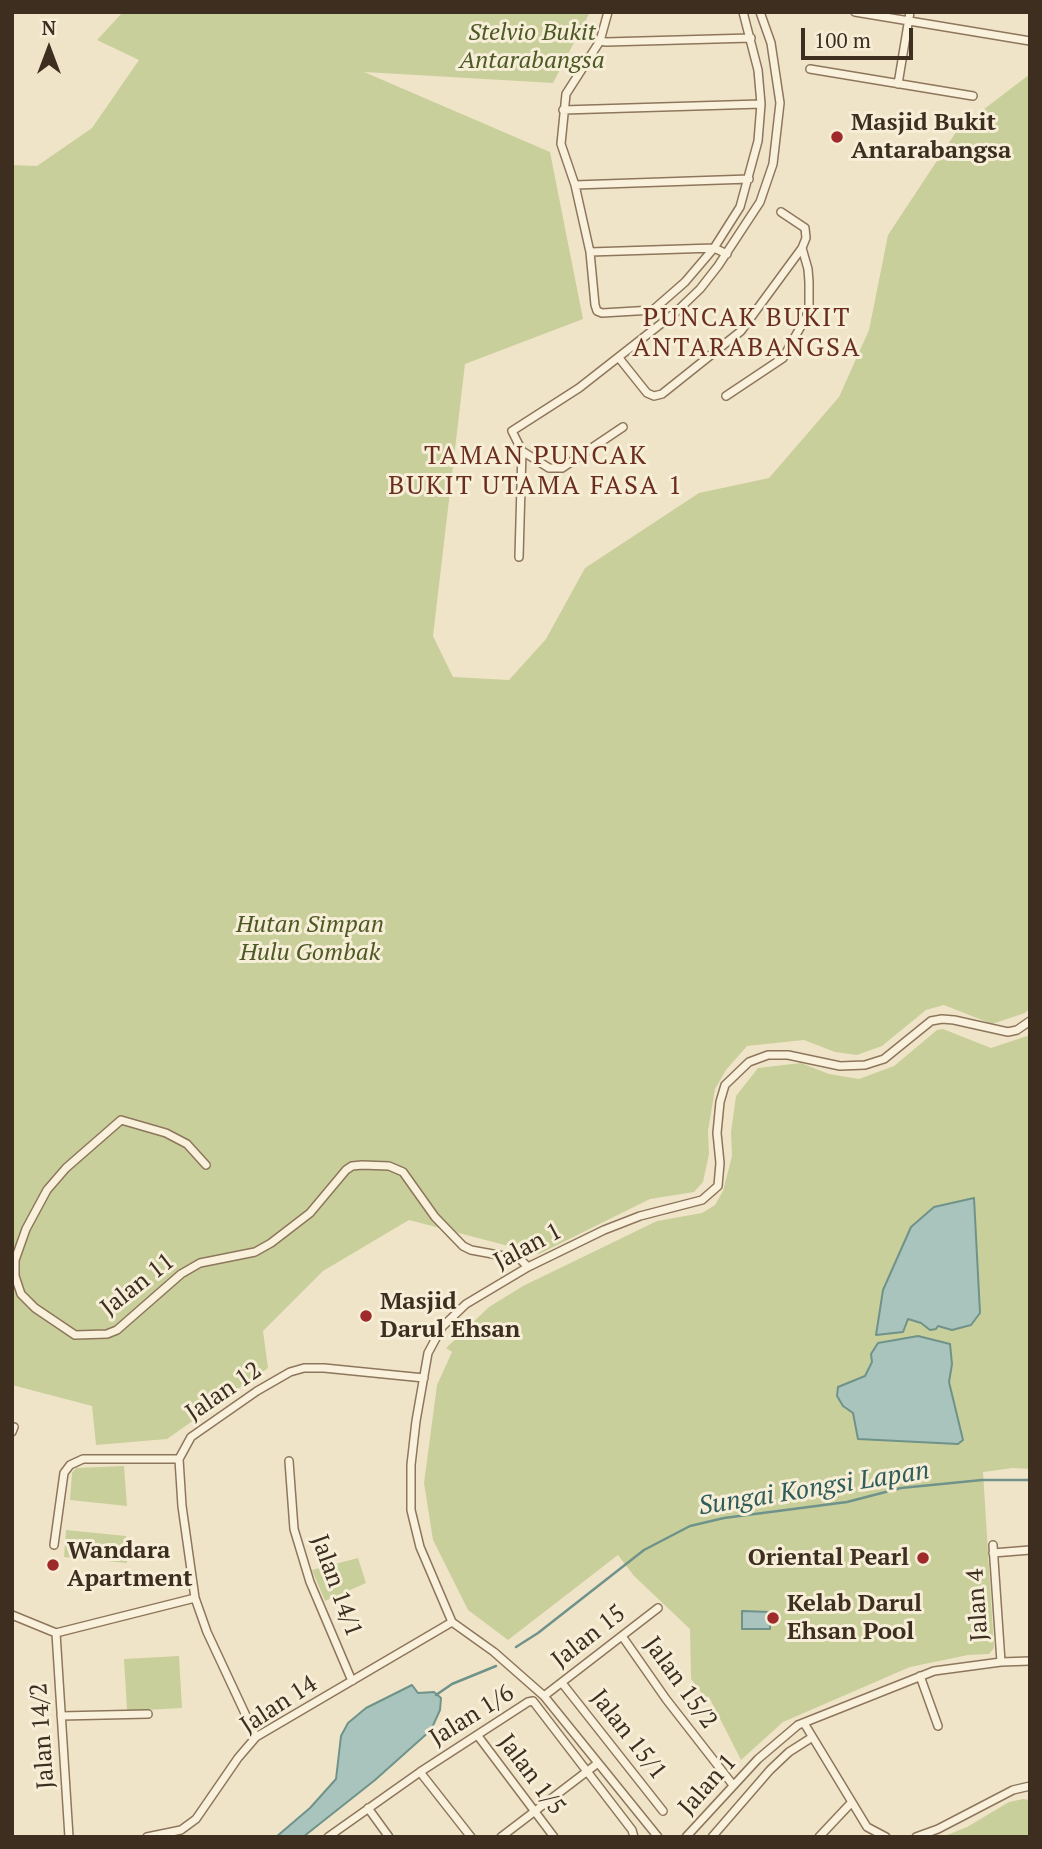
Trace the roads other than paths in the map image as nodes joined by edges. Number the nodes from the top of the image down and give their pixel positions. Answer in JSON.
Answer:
{"nodes":[{"id":1,"x":608,"y":12,"type":"edge"},
{"id":2,"x":744,"y":12,"type":"edge"},
{"id":3,"x":760,"y":12,"type":"edge"},
{"id":4,"x":855,"y":12,"type":"edge"},
{"id":5,"x":909,"y":17,"type":"edge"},
{"id":6,"x":751,"y":38,"type":"junction"},
{"id":7,"x":600,"y":41,"type":"junction"},
{"id":8,"x":1030,"y":41,"type":"edge"},
{"id":9,"x":810,"y":69,"type":"dead end"},
{"id":10,"x":898,"y":84,"type":"junction"},
{"id":11,"x":974,"y":96,"type":"dead end"},
{"id":12,"x":761,"y":104,"type":"junction"},
{"id":13,"x":563,"y":110,"type":"junction"},
{"id":14,"x":749,"y":178,"type":"junction"},
{"id":15,"x":575,"y":185,"type":"junction"},
{"id":16,"x":781,"y":212,"type":"dead end"},
{"id":17,"x":714,"y":248,"type":"junction"},
{"id":18,"x":802,"y":248,"type":"junction"},
{"id":19,"x":590,"y":252,"type":"junction"},
{"id":20,"x":727,"y":254,"type":"junction"},
{"id":21,"x":619,"y":358,"type":"junction"},
{"id":22,"x":726,"y":396,"type":"dead end"},
{"id":23,"x":624,"y":427,"type":"dead end"},
{"id":24,"x":522,"y":451,"type":"junction"},
{"id":25,"x":519,"y":557,"type":"dead end"},
{"id":26,"x":1030,"y":1021,"type":"edge"},
{"id":27,"x":206,"y":1166,"type":"dead end"},
{"id":28,"x":528,"y":1267,"type":"junction"},
{"id":29,"x":424,"y":1378,"type":"junction"},
{"id":30,"x":179,"y":1459,"type":"junction"},
{"id":31,"x":289,"y":1461,"type":"dead end"},
{"id":32,"x":54,"y":1545,"type":"dead end"},
{"id":33,"x":1030,"y":1550,"type":"edge"},
{"id":34,"x":195,"y":1598,"type":"junction"},
{"id":35,"x":658,"y":1608,"type":"dead end"},
{"id":36,"x":12,"y":1615,"type":"edge"},
{"id":37,"x":452,"y":1622,"type":"junction"},
{"id":38,"x":56,"y":1633,"type":"junction"},
{"id":39,"x":622,"y":1636,"type":"junction"},
{"id":40,"x":1030,"y":1661,"type":"edge"},
{"id":41,"x":1001,"y":1662,"type":"junction"},
{"id":42,"x":920,"y":1676,"type":"junction"},
{"id":43,"x":352,"y":1681,"type":"junction"},
{"id":44,"x":562,"y":1683,"type":"junction"},
{"id":45,"x":544,"y":1696,"type":"junction"},
{"id":46,"x":148,"y":1714,"type":"dead end"},
{"id":47,"x":61,"y":1716,"type":"junction"},
{"id":48,"x":804,"y":1723,"type":"junction"},
{"id":49,"x":938,"y":1726,"type":"dead end"},
{"id":50,"x":478,"y":1736,"type":"junction"},
{"id":51,"x":257,"y":1737,"type":"junction"},
{"id":52,"x":811,"y":1738,"type":"junction"},
{"id":53,"x":598,"y":1763,"type":"junction"},
{"id":54,"x":420,"y":1772,"type":"junction"},
{"id":55,"x":587,"y":1772,"type":"junction"},
{"id":56,"x":733,"y":1785,"type":"junction"},
{"id":57,"x":1030,"y":1786,"type":"edge"},
{"id":58,"x":851,"y":1803,"type":"junction"},
{"id":59,"x":368,"y":1808,"type":"junction"},
{"id":60,"x":663,"y":1811,"type":"dead end"},
{"id":61,"x":535,"y":1812,"type":"junction"},
{"id":62,"x":717,"y":1835,"type":"edge"},
{"id":63,"x":69,"y":1837,"type":"edge"},
{"id":64,"x":147,"y":1837,"type":"edge"},
{"id":65,"x":328,"y":1837,"type":"edge"},
{"id":66,"x":389,"y":1837,"type":"edge"},
{"id":67,"x":471,"y":1837,"type":"edge"},
{"id":68,"x":501,"y":1837,"type":"edge"},
{"id":69,"x":554,"y":1837,"type":"edge"},
{"id":70,"x":634,"y":1837,"type":"edge"},
{"id":71,"x":657,"y":1837,"type":"edge"},
{"id":72,"x":686,"y":1837,"type":"edge"},
{"id":73,"x":819,"y":1837,"type":"edge"},
{"id":74,"x":886,"y":1837,"type":"edge"},
{"id":75,"x":916,"y":1837,"type":"edge"}],
"edges":[{"from":1,"to":7,"type":"street"},
{"from":2,"to":6,"type":"street"},
{"from":3,"to":20,"type":"street"},
{"from":4,"to":5,"type":"street"},
{"from":5,"to":8,"type":"street"},
{"from":5,"to":10,"type":"street"},
{"from":6,"to":7,"type":"street"},
{"from":6,"to":12,"type":"street"},
{"from":7,"to":13,"type":"street"},
{"from":9,"to":10,"type":"street"},
{"from":10,"to":11,"type":"street"},
{"from":12,"to":13,"type":"street"},
{"from":12,"to":14,"type":"street"},
{"from":13,"to":15,"type":"street"},
{"from":14,"to":15,"type":"street"},
{"from":14,"to":17,"type":"street"},
{"from":15,"to":19,"type":"street"},
{"from":16,"to":18,"type":"street"},
{"from":17,"to":19,"type":"street"},
{"from":17,"to":19,"type":"street"},
{"from":17,"to":20,"type":"street"},
{"from":18,"to":21,"type":"street"},
{"from":18,"to":22,"type":"street"},
{"from":20,"to":21,"type":"street"},
{"from":21,"to":24,"type":"street"},
{"from":23,"to":24,"type":"street"},
{"from":24,"to":25,"type":"street"},
{"from":26,"to":28,"type":"street","name":"Jalan 1"},
{"from":27,"to":28,"type":"street","name":"Jalan 11"},
{"from":28,"to":29,"type":"street","name":"Jalan 1"},
{"from":29,"to":30,"type":"street","name":"Jalan 12"},
{"from":29,"to":37,"type":"street","name":"Jalan 1"},
{"from":30,"to":32,"type":"street"},
{"from":30,"to":34,"type":"street","name":"Jalan 12"},
{"from":31,"to":43,"type":"street","name":"Jalan 14/1"},
{"from":33,"to":41,"type":"street","name":"Jalan 4"},
{"from":34,"to":38,"type":"street"},
{"from":34,"to":51,"type":"street","name":"Jalan 12"},
{"from":35,"to":39,"type":"street","name":"Jalan 15"},
{"from":36,"to":38,"type":"street"},
{"from":37,"to":43,"type":"street","name":"Jalan 14"},
{"from":37,"to":45,"type":"street","name":"Jalan 1"},
{"from":38,"to":47,"type":"street","name":"Jalan 14/2"},
{"from":39,"to":44,"type":"street","name":"Jalan 15"},
{"from":39,"to":56,"type":"street","name":"Jalan 15/2"},
{"from":40,"to":41,"type":"street","name":"Jalan 1"},
{"from":41,"to":42,"type":"street","name":"Jalan 1"},
{"from":42,"to":48,"type":"street","name":"Jalan 1"},
{"from":42,"to":49,"type":"street"},
{"from":43,"to":51,"type":"street","name":"Jalan 14"},
{"from":44,"to":45,"type":"street","name":"Jalan 15"},
{"from":44,"to":60,"type":"street","name":"Jalan 15/1"},
{"from":45,"to":53,"type":"street","name":"Jalan 1"},
{"from":46,"to":47,"type":"street"},
{"from":47,"to":63,"type":"street","name":"Jalan 14/2"},
{"from":48,"to":52,"type":"street"},
{"from":48,"to":56,"type":"street","name":"Jalan 1"},
{"from":50,"to":54,"type":"street","name":"Jalan 1/6"},
{"from":50,"to":55,"type":"street","name":"Jalan 1/6"},
{"from":50,"to":61,"type":"street","name":"Jalan 1/5"},
{"from":51,"to":64,"type":"street","name":"Jalan 14"},
{"from":52,"to":58,"type":"street"},
{"from":52,"to":62,"type":"street"},
{"from":53,"to":55,"type":"street"},
{"from":53,"to":71,"type":"street","name":"Jalan 1"},
{"from":54,"to":59,"type":"street","name":"Jalan 1/6"},
{"from":54,"to":67,"type":"street"},
{"from":55,"to":61,"type":"street"},
{"from":55,"to":70,"type":"street","name":"Jalan 1/6"},
{"from":56,"to":72,"type":"street","name":"Jalan 1"},
{"from":57,"to":75,"type":"street"},
{"from":58,"to":73,"type":"street"},
{"from":58,"to":74,"type":"street"},
{"from":59,"to":65,"type":"street","name":"Jalan 1/6"},
{"from":59,"to":66,"type":"street"},
{"from":61,"to":68,"type":"street"},
{"from":61,"to":69,"type":"street","name":"Jalan 1/5"}]}
